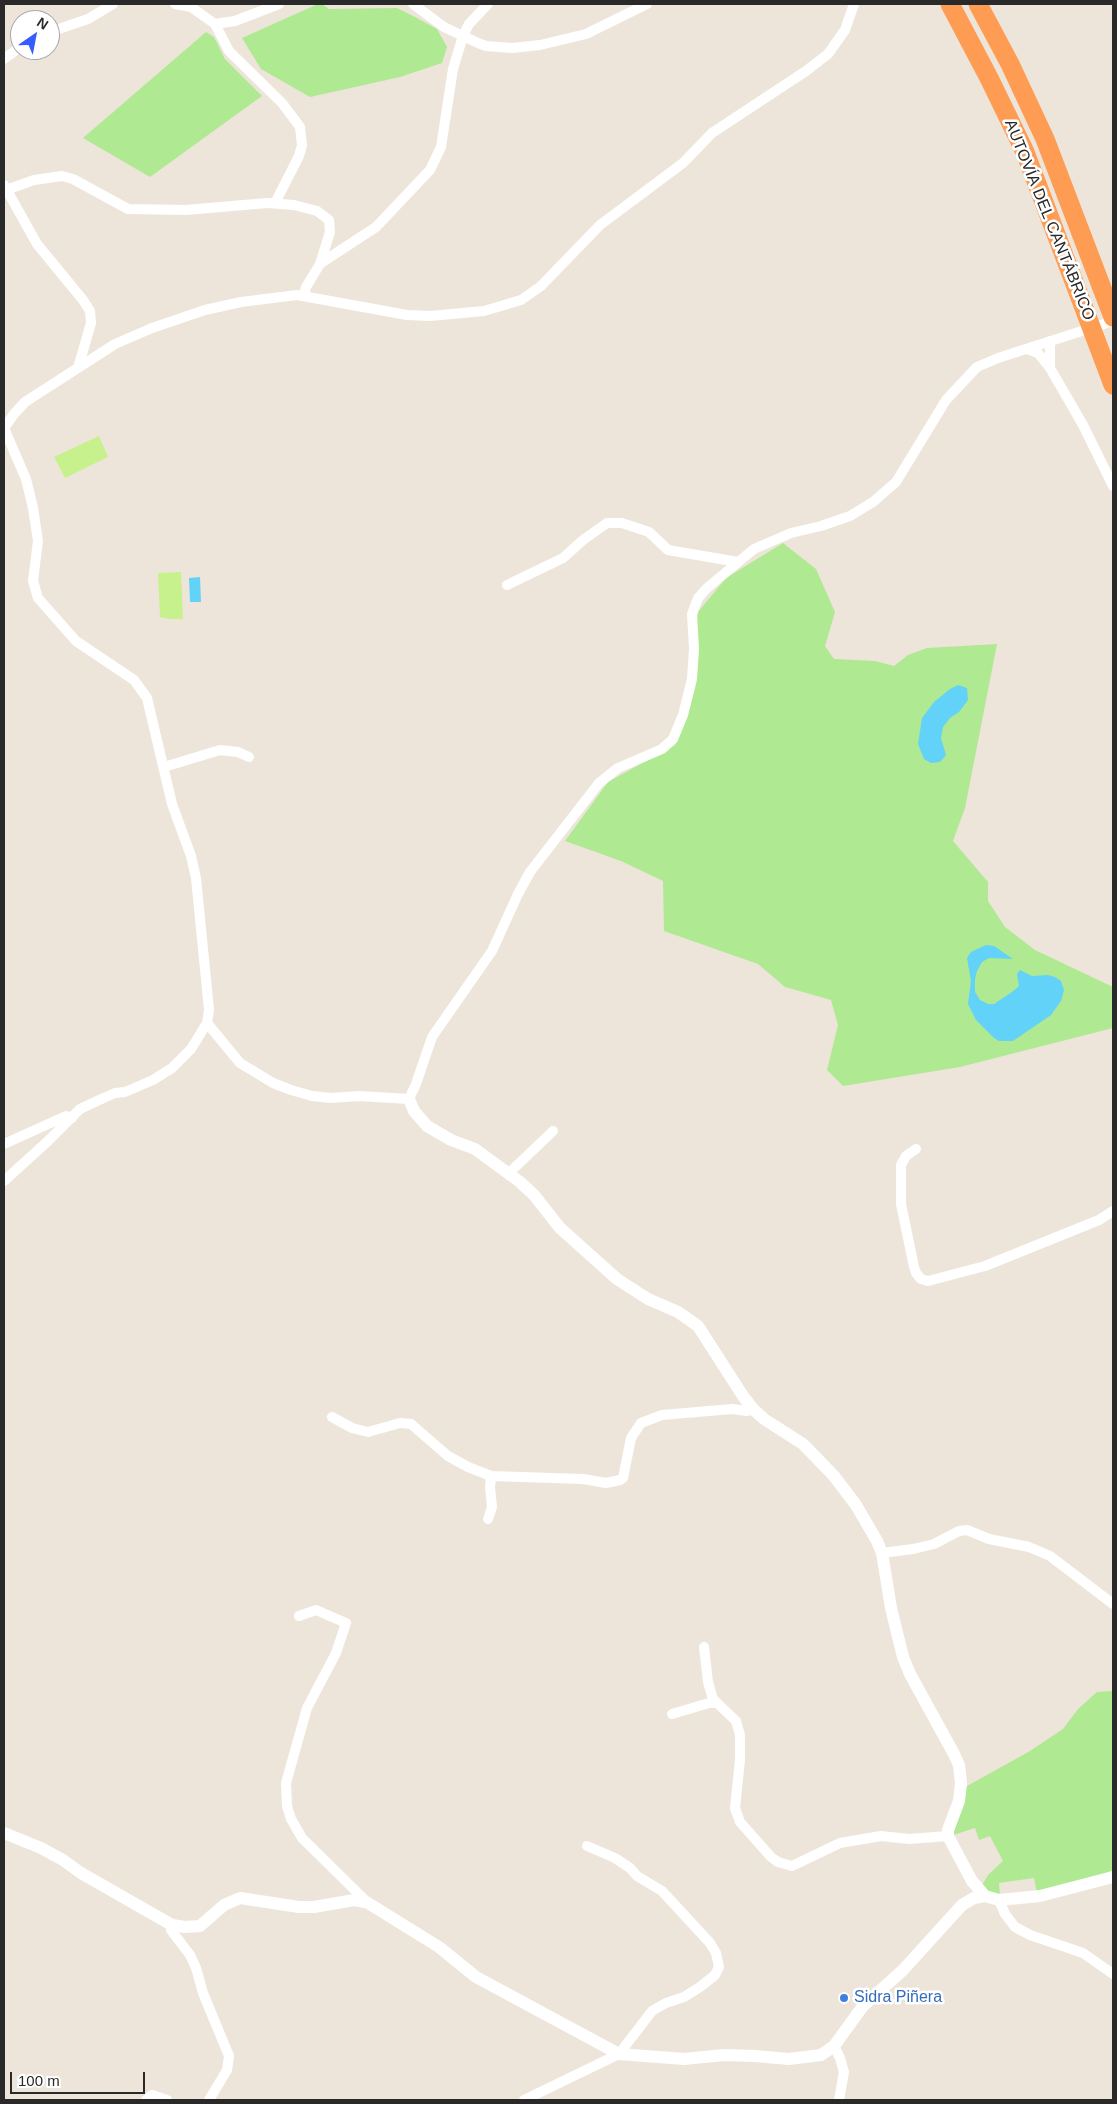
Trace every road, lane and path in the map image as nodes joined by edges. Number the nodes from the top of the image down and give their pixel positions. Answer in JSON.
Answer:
{"nodes":[{"id":1,"x":113,"y":4,"type":"edge"},
{"id":2,"x":175,"y":4,"type":"edge"},
{"id":3,"x":279,"y":4,"type":"edge"},
{"id":4,"x":413,"y":4,"type":"edge"},
{"id":5,"x":488,"y":4,"type":"edge"},
{"id":6,"x":647,"y":4,"type":"edge"},
{"id":7,"x":854,"y":4,"type":"edge"},
{"id":8,"x":950,"y":4,"type":"edge"},
{"id":9,"x":978,"y":4,"type":"edge"},
{"id":10,"x":215,"y":24,"type":"junction"},
{"id":11,"x":60,"y":29,"type":"edge"},
{"id":12,"x":463,"y":36,"type":"junction"},
{"id":13,"x":5,"y":188,"type":"edge"},
{"id":14,"x":275,"y":203,"type":"junction"},
{"id":15,"x":320,"y":264,"type":"junction"},
{"id":16,"x":304,"y":295,"type":"junction"},
{"id":17,"x":1113,"y":317,"type":"edge"},
{"id":18,"x":1113,"y":321,"type":"edge"},
{"id":19,"x":1050,"y":341,"type":"junction"},
{"id":20,"x":1027,"y":349,"type":"junction"},
{"id":21,"x":78,"y":368,"type":"junction"},
{"id":22,"x":1050,"y":368,"type":"junction"},
{"id":23,"x":1113,"y":385,"type":"edge"},
{"id":24,"x":4,"y":428,"type":"edge"},
{"id":25,"x":1113,"y":486,"type":"edge"},
{"id":26,"x":738,"y":562,"type":"junction"},
{"id":27,"x":507,"y":585,"type":"dead end"},
{"id":28,"x":249,"y":758,"type":"dead end"},
{"id":29,"x":164,"y":767,"type":"junction"},
{"id":30,"x":207,"y":1023,"type":"junction"},
{"id":31,"x":408,"y":1099,"type":"junction"},
{"id":32,"x":72,"y":1118,"type":"junction"},
{"id":33,"x":553,"y":1131,"type":"dead end"},
{"id":34,"x":4,"y":1144,"type":"edge"},
{"id":35,"x":916,"y":1149,"type":"dead end"},
{"id":36,"x":509,"y":1173,"type":"junction"},
{"id":37,"x":4,"y":1181,"type":"edge"},
{"id":38,"x":1113,"y":1211,"type":"edge"},
{"id":39,"x":753,"y":1409,"type":"junction"},
{"id":40,"x":332,"y":1417,"type":"dead end"},
{"id":41,"x":491,"y":1476,"type":"junction"},
{"id":42,"x":488,"y":1519,"type":"dead end"},
{"id":43,"x":882,"y":1554,"type":"junction"},
{"id":44,"x":1113,"y":1604,"type":"edge"},
{"id":45,"x":299,"y":1616,"type":"dead end"},
{"id":46,"x":704,"y":1647,"type":"dead end"},
{"id":47,"x":717,"y":1703,"type":"junction"},
{"id":48,"x":672,"y":1714,"type":"dead end"},
{"id":49,"x":4,"y":1833,"type":"edge"},
{"id":50,"x":948,"y":1836,"type":"junction"},
{"id":51,"x":587,"y":1846,"type":"dead end"},
{"id":52,"x":1113,"y":1877,"type":"edge"},
{"id":53,"x":985,"y":1896,"type":"junction"},
{"id":54,"x":999,"y":1900,"type":"junction"},
{"id":55,"x":368,"y":1903,"type":"junction"},
{"id":56,"x":172,"y":1925,"type":"junction"},
{"id":57,"x":1113,"y":1974,"type":"edge"},
{"id":58,"x":834,"y":2046,"type":"junction"},
{"id":59,"x":619,"y":2054,"type":"junction"},
{"id":60,"x":146,"y":2100,"type":"edge"},
{"id":61,"x":167,"y":2100,"type":"edge"},
{"id":62,"x":208,"y":2100,"type":"edge"},
{"id":63,"x":524,"y":2100,"type":"edge"},
{"id":64,"x":839,"y":2100,"type":"edge"}],
"edges":[{"from":1,"to":11,"type":"street"},
{"from":2,"to":10,"type":"street"},
{"from":3,"to":10,"type":"street"},
{"from":4,"to":12,"type":"street"},
{"from":5,"to":12,"type":"street"},
{"from":6,"to":12,"type":"street"},
{"from":7,"to":16,"type":"street"},
{"from":8,"to":23,"type":"highway","name":"AUTOVÍA DEL CANTÁBRICO"},
{"from":9,"to":17,"type":"highway","name":"AUTOVÍA DEL CANTÁBRICO"},
{"from":10,"to":14,"type":"street"},
{"from":12,"to":15,"type":"street"},
{"from":13,"to":14,"type":"street"},
{"from":13,"to":21,"type":"street"},
{"from":14,"to":15,"type":"street"},
{"from":15,"to":16,"type":"street"},
{"from":16,"to":21,"type":"street"},
{"from":18,"to":19,"type":"street"},
{"from":19,"to":20,"type":"street"},
{"from":19,"to":22,"type":"street"},
{"from":20,"to":22,"type":"street"},
{"from":20,"to":26,"type":"street"},
{"from":21,"to":24,"type":"street"},
{"from":22,"to":25,"type":"street"},
{"from":24,"to":29,"type":"street"},
{"from":26,"to":27,"type":"street"},
{"from":26,"to":31,"type":"street"},
{"from":28,"to":29,"type":"street"},
{"from":29,"to":30,"type":"street"},
{"from":30,"to":31,"type":"street"},
{"from":30,"to":32,"type":"street"},
{"from":31,"to":36,"type":"street"},
{"from":32,"to":34,"type":"street"},
{"from":32,"to":37,"type":"street"},
{"from":33,"to":36,"type":"street"},
{"from":35,"to":38,"type":"street"},
{"from":36,"to":39,"type":"street"},
{"from":39,"to":41,"type":"street"},
{"from":39,"to":43,"type":"street"},
{"from":40,"to":41,"type":"street"},
{"from":41,"to":42,"type":"street"},
{"from":43,"to":44,"type":"street"},
{"from":43,"to":50,"type":"street"},
{"from":45,"to":55,"type":"street"},
{"from":46,"to":47,"type":"street"},
{"from":47,"to":48,"type":"street"},
{"from":47,"to":50,"type":"street"},
{"from":49,"to":56,"type":"street"},
{"from":50,"to":53,"type":"street"},
{"from":51,"to":59,"type":"street"},
{"from":52,"to":54,"type":"street"},
{"from":53,"to":54,"type":"street"},
{"from":53,"to":58,"type":"street"},
{"from":54,"to":57,"type":"street"},
{"from":55,"to":56,"type":"street"},
{"from":55,"to":59,"type":"street"},
{"from":56,"to":62,"type":"street"},
{"from":58,"to":59,"type":"street"},
{"from":58,"to":64,"type":"street"},
{"from":59,"to":63,"type":"street"},
{"from":60,"to":61,"type":"street"}]}
